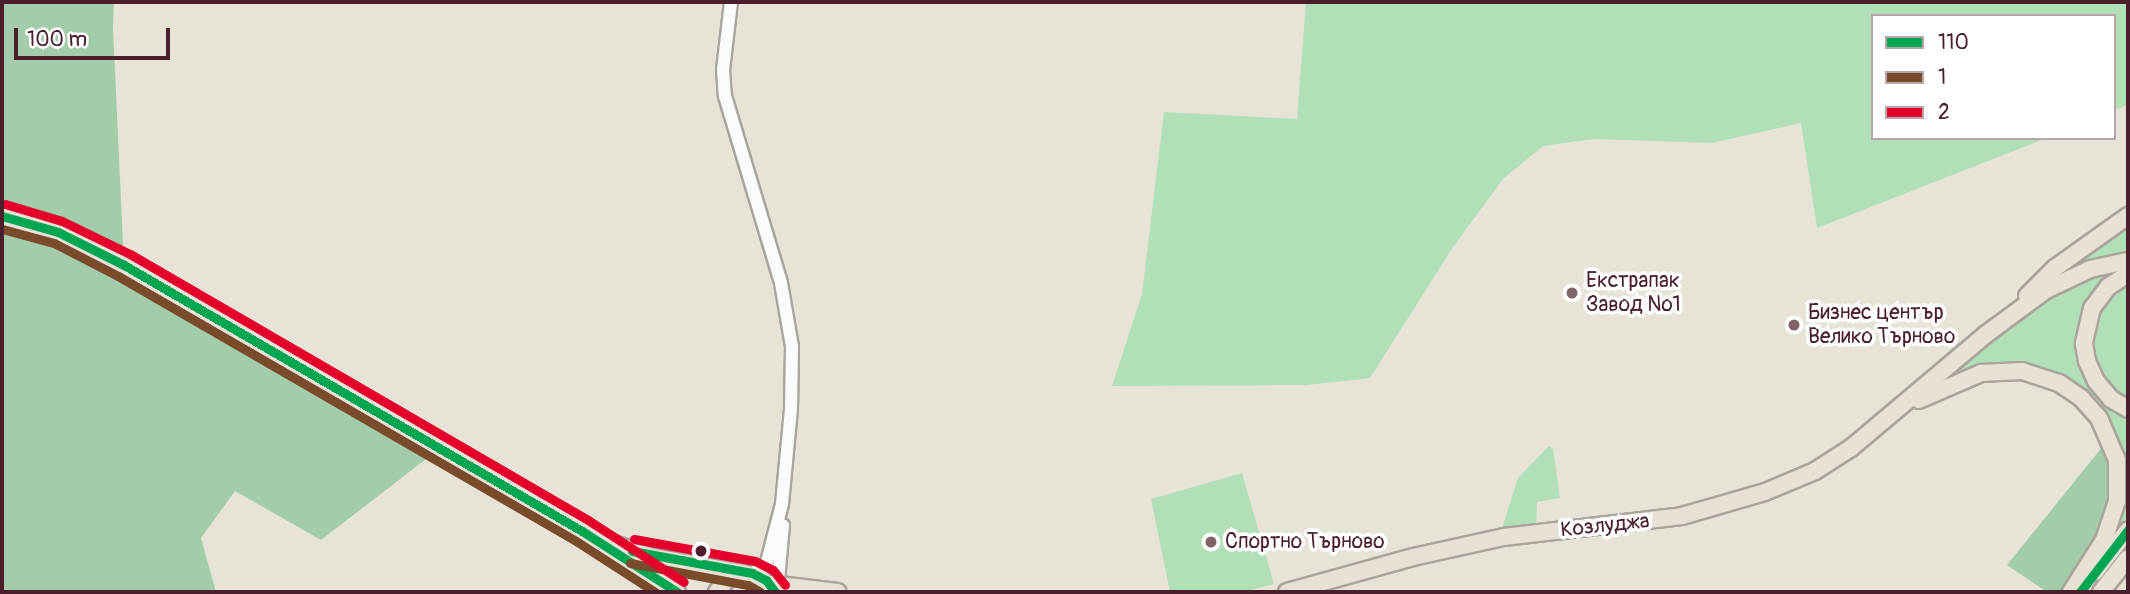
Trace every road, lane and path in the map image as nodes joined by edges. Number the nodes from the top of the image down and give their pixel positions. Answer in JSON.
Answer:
{"nodes":[{"id":1,"x":731,"y":2,"type":"edge"},
{"id":2,"x":2,"y":216,"type":"edge"},
{"id":3,"x":2128,"y":216,"type":"edge"},
{"id":4,"x":2070,"y":256,"type":"junction"},
{"id":5,"x":2128,"y":261,"type":"edge"},
{"id":6,"x":2077,"y":274,"type":"junction"},
{"id":7,"x":2128,"y":274,"type":"edge"},
{"id":8,"x":2024,"y":305,"type":"junction"},
{"id":9,"x":1901,"y":409,"type":"junction"},
{"id":10,"x":2128,"y":409,"type":"edge"},
{"id":11,"x":782,"y":504,"type":"junction"},
{"id":12,"x":2128,"y":530,"type":"edge"},
{"id":13,"x":582,"y":531,"type":"junction"},
{"id":14,"x":2128,"y":558,"type":"edge"},
{"id":15,"x":2128,"y":572,"type":"edge"},
{"id":16,"x":747,"y":573,"type":"junction"},
{"id":17,"x":775,"y":589,"type":"edge"},
{"id":18,"x":677,"y":592,"type":"edge"},
{"id":19,"x":717,"y":592,"type":"edge"},
{"id":20,"x":838,"y":592,"type":"edge"},
{"id":21,"x":1287,"y":592,"type":"edge"},
{"id":22,"x":2071,"y":592,"type":"edge"},
{"id":23,"x":2080,"y":592,"type":"edge"},
{"id":24,"x":2101,"y":592,"type":"edge"},
{"id":25,"x":2109,"y":592,"type":"edge"}],
"edges":[{"from":1,"to":11,"type":"street"},
{"from":2,"to":13,"type":"main road"},
{"from":3,"to":4,"type":"main road"},
{"from":4,"to":6,"type":"main road"},
{"from":4,"to":8,"type":"main road"},
{"from":5,"to":6,"type":"main road"},
{"from":6,"to":8,"type":"main road"},
{"from":7,"to":10,"type":"main road"},
{"from":8,"to":9,"type":"main road"},
{"from":9,"to":21,"type":"main road","name":"Козлуджа"},
{"from":9,"to":22,"type":"main road"},
{"from":11,"to":16,"type":"street"},
{"from":11,"to":17,"type":"street"},
{"from":12,"to":23,"type":"main road"},
{"from":13,"to":16,"type":"main road"},
{"from":13,"to":18,"type":"main road"},
{"from":14,"to":24,"type":"main road"},
{"from":15,"to":25,"type":"main road"},
{"from":16,"to":17,"type":"main road"},
{"from":16,"to":19,"type":"main road"},
{"from":17,"to":20,"type":"main road"}]}
